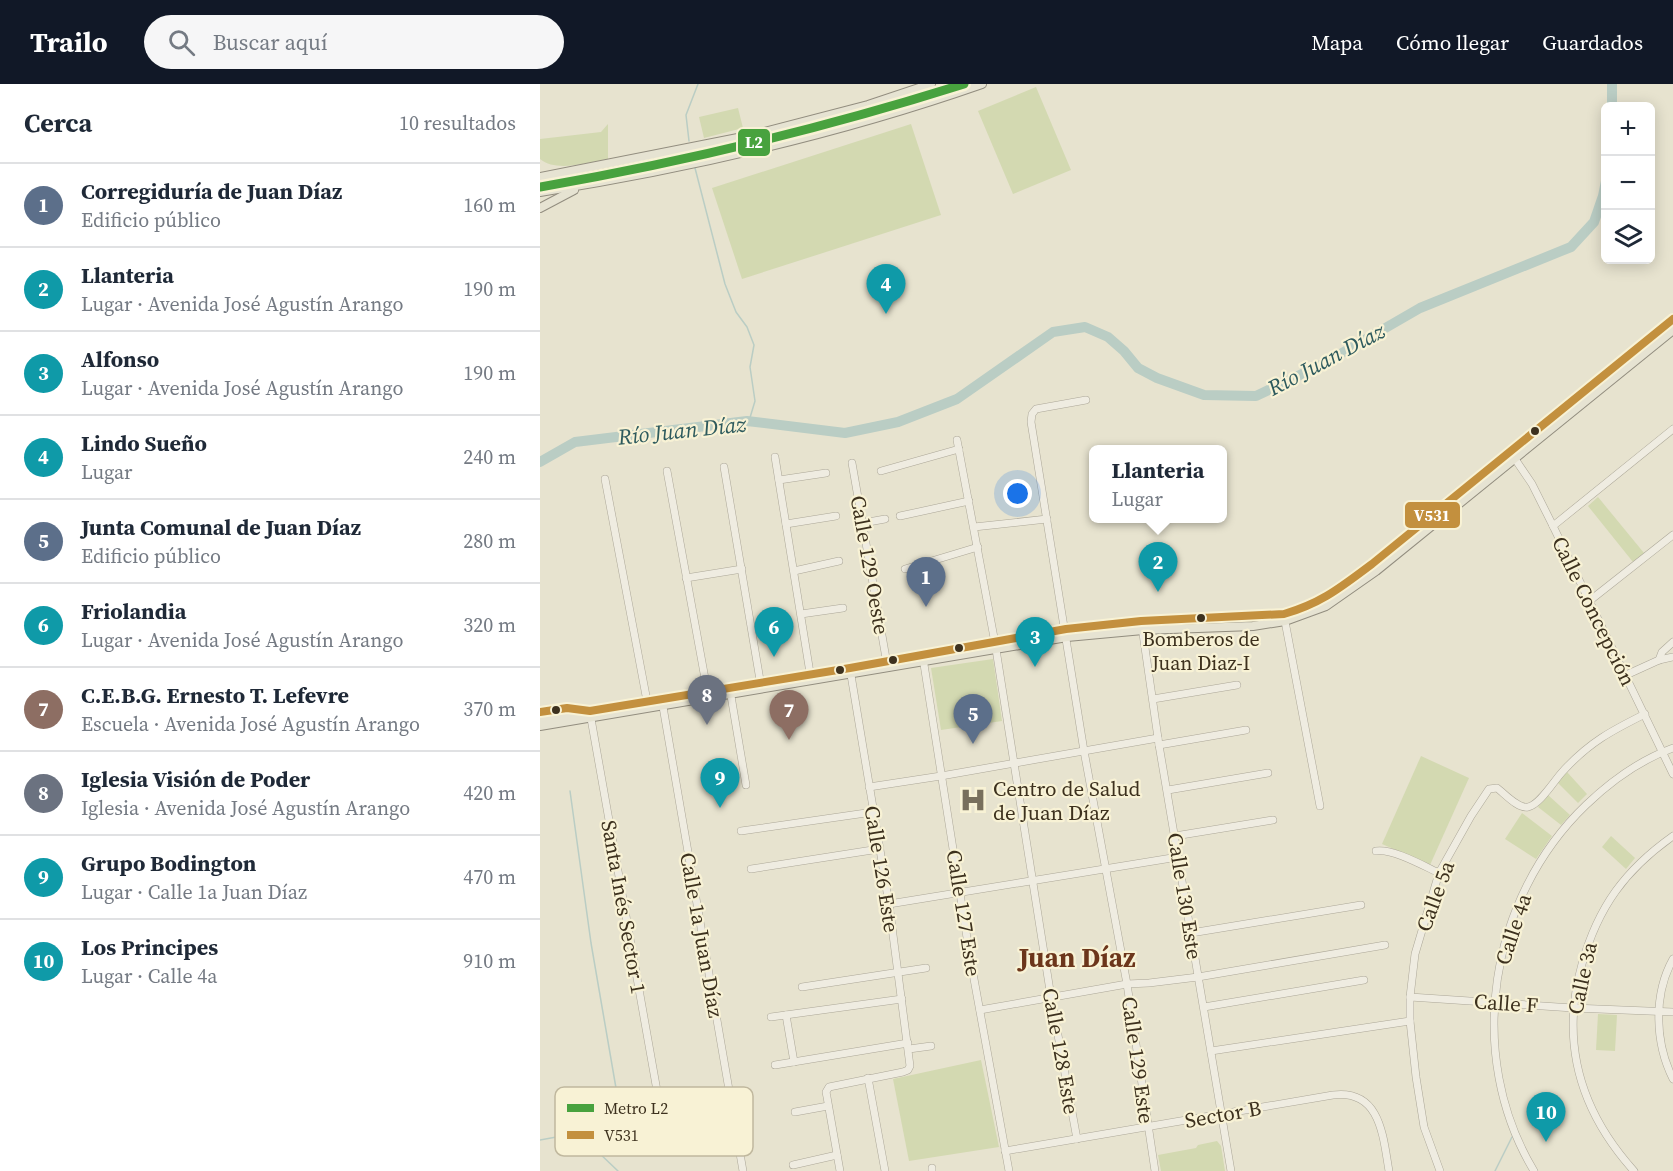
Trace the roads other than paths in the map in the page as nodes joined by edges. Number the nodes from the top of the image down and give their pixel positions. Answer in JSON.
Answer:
{"nodes":[{"id":1,"x":931,"y":84,"type":"edge"},
{"id":2,"x":982,"y":84,"type":"edge"},
{"id":3,"x":576,"y":169,"type":"junction"},
{"id":4,"x":540,"y":171,"type":"edge"},
{"id":5,"x":540,"y":177,"type":"edge"},
{"id":6,"x":584,"y":185,"type":"junction"},
{"id":7,"x":540,"y":192,"type":"edge"},
{"id":8,"x":540,"y":208,"type":"edge"},
{"id":9,"x":1673,"y":319,"type":"edge"},
{"id":10,"x":1673,"y":330,"type":"edge"},
{"id":11,"x":1086,"y":399,"type":"dead end"},
{"id":12,"x":1673,"y":429,"type":"edge"},
{"id":13,"x":957,"y":440,"type":"dead end"},
{"id":14,"x":959,"y":449,"type":"junction"},
{"id":15,"x":1512,"y":455,"type":"junction"},
{"id":16,"x":776,"y":457,"type":"dead end"},
{"id":17,"x":852,"y":463,"type":"dead end"},
{"id":18,"x":724,"y":467,"type":"dead end"},
{"id":19,"x":667,"y":471,"type":"dead end"},
{"id":20,"x":881,"y":471,"type":"dead end"},
{"id":21,"x":826,"y":473,"type":"dead end"},
{"id":22,"x":605,"y":479,"type":"dead end"},
{"id":23,"x":779,"y":480,"type":"junction"},
{"id":24,"x":969,"y":501,"type":"junction"},
{"id":25,"x":836,"y":516,"type":"dead end"},
{"id":26,"x":900,"y":516,"type":"dead end"},
{"id":27,"x":885,"y":519,"type":"dead end"},
{"id":28,"x":1047,"y":519,"type":"junction"},
{"id":29,"x":863,"y":523,"type":"junction"},
{"id":30,"x":786,"y":524,"type":"junction"},
{"id":31,"x":1553,"y":526,"type":"junction"},
{"id":32,"x":974,"y":527,"type":"junction"},
{"id":33,"x":1673,"y":535,"type":"edge"},
{"id":34,"x":978,"y":548,"type":"junction"},
{"id":35,"x":839,"y":561,"type":"dead end"},
{"id":36,"x":742,"y":569,"type":"junction"},
{"id":37,"x":905,"y":569,"type":"dead end"},
{"id":38,"x":794,"y":571,"type":"junction"},
{"id":39,"x":686,"y":578,"type":"junction"},
{"id":40,"x":1588,"y":602,"type":"junction"},
{"id":41,"x":843,"y":608,"type":"dead end"},
{"id":42,"x":801,"y":614,"type":"junction"},
{"id":43,"x":1284,"y":618,"type":"junction"},
{"id":44,"x":1142,"y":625,"type":"junction"},
{"id":45,"x":1067,"y":633,"type":"junction"},
{"id":46,"x":1673,"y":642,"type":"edge"},
{"id":47,"x":995,"y":646,"type":"junction"},
{"id":48,"x":1673,"y":657,"type":"edge"},
{"id":49,"x":923,"y":659,"type":"junction"},
{"id":50,"x":1659,"y":660,"type":"junction"},
{"id":51,"x":887,"y":665,"type":"junction"},
{"id":52,"x":850,"y":671,"type":"junction"},
{"id":53,"x":1626,"y":675,"type":"junction"},
{"id":54,"x":811,"y":678,"type":"junction"},
{"id":55,"x":1237,"y":685,"type":"dead end"},
{"id":56,"x":761,"y":686,"type":"junction"},
{"id":57,"x":730,"y":691,"type":"junction"},
{"id":58,"x":708,"y":695,"type":"junction"},
{"id":59,"x":1153,"y":699,"type":"junction"},
{"id":60,"x":647,"y":701,"type":"junction"},
{"id":61,"x":662,"y":702,"type":"junction"},
{"id":62,"x":590,"y":714,"type":"junction"},
{"id":63,"x":1645,"y":714,"type":"junction"},
{"id":64,"x":540,"y":719,"type":"edge"},
{"id":65,"x":540,"y":726,"type":"edge"},
{"id":66,"x":1246,"y":730,"type":"dead end"},
{"id":67,"x":1159,"y":741,"type":"junction"},
{"id":68,"x":1673,"y":748,"type":"edge"},
{"id":69,"x":1084,"y":751,"type":"junction"},
{"id":70,"x":1663,"y":752,"type":"junction"},
{"id":71,"x":1014,"y":764,"type":"junction"},
{"id":72,"x":1268,"y":773,"type":"dead end"},
{"id":73,"x":1673,"y":774,"type":"edge"},
{"id":74,"x":941,"y":776,"type":"junction"},
{"id":75,"x":746,"y":785,"type":"dead end"},
{"id":76,"x":869,"y":787,"type":"junction"},
{"id":77,"x":1168,"y":790,"type":"junction"},
{"id":78,"x":1320,"y":806,"type":"dead end"},
{"id":79,"x":873,"y":812,"type":"junction"},
{"id":80,"x":1273,"y":820,"type":"dead end"},
{"id":81,"x":741,"y":831,"type":"dead end"},
{"id":82,"x":1175,"y":836,"type":"junction"},
{"id":83,"x":1673,"y":836,"type":"edge"},
{"id":84,"x":879,"y":849,"type":"junction"},
{"id":85,"x":1376,"y":851,"type":"dead end"},
{"id":86,"x":1178,"y":856,"type":"junction"},
{"id":87,"x":751,"y":868,"type":"dead end"},
{"id":88,"x":1107,"y":869,"type":"junction"},
{"id":89,"x":1439,"y":873,"type":"junction"},
{"id":90,"x":1033,"y":881,"type":"junction"},
{"id":91,"x":961,"y":893,"type":"junction"},
{"id":92,"x":889,"y":904,"type":"junction"},
{"id":93,"x":1360,"y":905,"type":"dead end"},
{"id":94,"x":1191,"y":933,"type":"junction"},
{"id":95,"x":1385,"y":945,"type":"dead end"},
{"id":96,"x":1673,"y":959,"type":"edge"},
{"id":97,"x":926,"y":968,"type":"dead end"},
{"id":98,"x":898,"y":972,"type":"junction"},
{"id":99,"x":1198,"y":977,"type":"junction"},
{"id":100,"x":1364,"y":980,"type":"dead end"},
{"id":101,"x":1127,"y":984,"type":"junction"},
{"id":102,"x":802,"y":987,"type":"dead end"},
{"id":103,"x":1051,"y":997,"type":"junction"},
{"id":104,"x":1410,"y":997,"type":"junction"},
{"id":105,"x":902,"y":999,"type":"junction"},
{"id":106,"x":1494,"y":1002,"type":"junction"},
{"id":107,"x":1204,"y":1007,"type":"junction"},
{"id":108,"x":1573,"y":1008,"type":"junction"},
{"id":109,"x":980,"y":1010,"type":"junction"},
{"id":110,"x":1659,"y":1011,"type":"junction"},
{"id":111,"x":1673,"y":1012,"type":"edge"},
{"id":112,"x":786,"y":1016,"type":"junction"},
{"id":113,"x":771,"y":1017,"type":"dead end"},
{"id":114,"x":1410,"y":1021,"type":"junction"},
{"id":115,"x":909,"y":1046,"type":"junction"},
{"id":116,"x":932,"y":1046,"type":"dead end"},
{"id":117,"x":1211,"y":1051,"type":"junction"},
{"id":118,"x":794,"y":1062,"type":"junction"},
{"id":119,"x":775,"y":1065,"type":"dead end"},
{"id":120,"x":868,"y":1078,"type":"junction"},
{"id":121,"x":1673,"y":1079,"type":"edge"},
{"id":122,"x":656,"y":1087,"type":"edge"},
{"id":123,"x":728,"y":1087,"type":"edge"},
{"id":124,"x":828,"y":1106,"type":"junction"},
{"id":125,"x":795,"y":1112,"type":"dead end"},
{"id":126,"x":1222,"y":1115,"type":"junction"},
{"id":127,"x":1148,"y":1127,"type":"junction"},
{"id":128,"x":1077,"y":1139,"type":"junction"},
{"id":129,"x":1005,"y":1151,"type":"junction"},
{"id":130,"x":837,"y":1155,"type":"junction"},
{"id":131,"x":740,"y":1156,"type":"edge"},
{"id":132,"x":793,"y":1165,"type":"dead end"},
{"id":133,"x":743,"y":1171,"type":"edge"},
{"id":134,"x":840,"y":1171,"type":"edge"},
{"id":135,"x":885,"y":1171,"type":"edge"},
{"id":136,"x":1009,"y":1171,"type":"edge"},
{"id":137,"x":1155,"y":1171,"type":"edge"},
{"id":138,"x":1231,"y":1171,"type":"edge"},
{"id":139,"x":1389,"y":1171,"type":"edge"},
{"id":140,"x":1440,"y":1171,"type":"edge"},
{"id":141,"x":1534,"y":1171,"type":"edge"},
{"id":142,"x":1634,"y":1171,"type":"edge"}],
"edges":[{"from":1,"to":3,"type":"main road"},
{"from":2,"to":6,"type":"main road"},
{"from":3,"to":4,"type":"main road"},
{"from":3,"to":5,"type":"main road"},
{"from":6,"to":7,"type":"main road"},
{"from":6,"to":8,"type":"main road"},
{"from":9,"to":15,"type":"main road"},
{"from":10,"to":15,"type":"main road"},
{"from":11,"to":28,"type":"street","name":"Calle 129 Este"},
{"from":12,"to":31,"type":"street"},
{"from":13,"to":14,"type":"street","name":"Calle 128 Este"},
{"from":14,"to":20,"type":"street"},
{"from":14,"to":24,"type":"street","name":"Calle 128 Este"},
{"from":15,"to":31,"type":"street","name":"Calle Concepción"},
{"from":15,"to":43,"type":"main road"},
{"from":16,"to":23,"type":"street"},
{"from":17,"to":29,"type":"street","name":"Calle 129 Oeste"},
{"from":18,"to":36,"type":"street"},
{"from":19,"to":39,"type":"street"},
{"from":21,"to":23,"type":"street"},
{"from":22,"to":60,"type":"street"},
{"from":23,"to":30,"type":"street"},
{"from":24,"to":26,"type":"street"},
{"from":24,"to":32,"type":"street","name":"Calle 128 Este"},
{"from":25,"to":30,"type":"street"},
{"from":27,"to":29,"type":"street"},
{"from":28,"to":32,"type":"street"},
{"from":28,"to":45,"type":"street","name":"Calle 129 Este"},
{"from":29,"to":51,"type":"street","name":"Calle 129 Oeste"},
{"from":30,"to":38,"type":"street"},
{"from":31,"to":40,"type":"street","name":"Calle Concepción"},
{"from":32,"to":34,"type":"street","name":"Calle 128 Este"},
{"from":33,"to":40,"type":"street"},
{"from":34,"to":37,"type":"street"},
{"from":34,"to":47,"type":"street","name":"Calle 128 Este"},
{"from":35,"to":38,"type":"street"},
{"from":36,"to":39,"type":"street"},
{"from":36,"to":56,"type":"street"},
{"from":38,"to":42,"type":"street"},
{"from":39,"to":58,"type":"street"},
{"from":40,"to":53,"type":"street","name":"Calle Concepción"},
{"from":41,"to":42,"type":"street"},
{"from":42,"to":54,"type":"street"},
{"from":43,"to":44,"type":"main road"},
{"from":43,"to":78,"type":"street"},
{"from":44,"to":45,"type":"main road"},
{"from":44,"to":59,"type":"street","name":"Calle 130 Este"},
{"from":45,"to":47,"type":"main road"},
{"from":45,"to":69,"type":"street","name":"Calle 129 Este"},
{"from":46,"to":50,"type":"street"},
{"from":47,"to":49,"type":"main road"},
{"from":47,"to":71,"type":"street","name":"Calle 128 Este"},
{"from":48,"to":50,"type":"street"},
{"from":49,"to":51,"type":"main road"},
{"from":49,"to":74,"type":"street","name":"Calle 127 Este"},
{"from":50,"to":53,"type":"street"},
{"from":51,"to":52,"type":"main road"},
{"from":52,"to":54,"type":"main road"},
{"from":52,"to":76,"type":"street","name":"Calle 126 Este"},
{"from":53,"to":63,"type":"street","name":"Calle Concepción"},
{"from":54,"to":56,"type":"main road"},
{"from":55,"to":59,"type":"street"},
{"from":56,"to":57,"type":"main road"},
{"from":57,"to":58,"type":"main road"},
{"from":57,"to":75,"type":"street"},
{"from":58,"to":61,"type":"main road"},
{"from":59,"to":67,"type":"street","name":"Calle 130 Este"},
{"from":60,"to":61,"type":"main road"},
{"from":60,"to":62,"type":"main road"},
{"from":61,"to":62,"type":"main road"},
{"from":61,"to":123,"type":"street","name":"Calle 1a Juan Díaz"},
{"from":62,"to":64,"type":"main road"},
{"from":62,"to":65,"type":"main road"},
{"from":62,"to":122,"type":"street","name":"Santa Inés Sector 1"},
{"from":63,"to":70,"type":"street","name":"Calle Concepción"},
{"from":63,"to":89,"type":"street","name":"Calle 5a"},
{"from":66,"to":67,"type":"street"},
{"from":67,"to":69,"type":"street"},
{"from":67,"to":77,"type":"street","name":"Calle 130 Este"},
{"from":68,"to":70,"type":"street","name":"Calle 4a"},
{"from":69,"to":71,"type":"street"},
{"from":69,"to":88,"type":"street","name":"Calle 129 Este"},
{"from":70,"to":73,"type":"street","name":"Calle Concepción"},
{"from":70,"to":106,"type":"street","name":"Calle 4a"},
{"from":71,"to":74,"type":"street"},
{"from":71,"to":90,"type":"street","name":"Calle 128 Este"},
{"from":72,"to":77,"type":"street"},
{"from":74,"to":76,"type":"street"},
{"from":74,"to":91,"type":"street","name":"Calle 127 Este"},
{"from":76,"to":79,"type":"street","name":"Calle 126 Este"},
{"from":77,"to":82,"type":"street","name":"Calle 130 Este"},
{"from":79,"to":81,"type":"street"},
{"from":79,"to":84,"type":"street","name":"Calle 126 Este"},
{"from":80,"to":82,"type":"street"},
{"from":82,"to":86,"type":"street","name":"Calle 130 Este"},
{"from":83,"to":108,"type":"street","name":"Calle 3a"},
{"from":84,"to":87,"type":"street"},
{"from":84,"to":92,"type":"street","name":"Calle 126 Este"},
{"from":85,"to":89,"type":"street"},
{"from":86,"to":88,"type":"street"},
{"from":86,"to":94,"type":"street","name":"Calle 130 Este"},
{"from":88,"to":90,"type":"street"},
{"from":88,"to":101,"type":"street","name":"Calle 129 Este"},
{"from":89,"to":104,"type":"street","name":"Calle 5a"},
{"from":90,"to":91,"type":"street"},
{"from":90,"to":103,"type":"street","name":"Calle 128 Este"},
{"from":91,"to":92,"type":"street"},
{"from":91,"to":109,"type":"street","name":"Calle 127 Este"},
{"from":92,"to":98,"type":"street","name":"Calle 126 Este"},
{"from":93,"to":94,"type":"street"},
{"from":94,"to":99,"type":"street","name":"Calle 130 Este"},
{"from":95,"to":99,"type":"street"},
{"from":96,"to":110,"type":"street"},
{"from":97,"to":98,"type":"street"},
{"from":98,"to":102,"type":"street"},
{"from":98,"to":105,"type":"street","name":"Calle 126 Este"},
{"from":99,"to":101,"type":"street"},
{"from":99,"to":107,"type":"street","name":"Calle 130 Este"},
{"from":100,"to":107,"type":"street"},
{"from":101,"to":103,"type":"street"},
{"from":101,"to":127,"type":"street","name":"Calle 129 Este"},
{"from":103,"to":109,"type":"street"},
{"from":103,"to":128,"type":"street","name":"Calle 128 Este"},
{"from":104,"to":106,"type":"street","name":"Calle F"},
{"from":104,"to":114,"type":"street","name":"Calle 5a"},
{"from":105,"to":112,"type":"street"},
{"from":105,"to":115,"type":"street","name":"Calle 126 Este"},
{"from":106,"to":108,"type":"street","name":"Calle F"},
{"from":106,"to":141,"type":"street","name":"Calle 4a"},
{"from":107,"to":117,"type":"street","name":"Calle 130 Este"},
{"from":108,"to":110,"type":"street","name":"Calle F"},
{"from":108,"to":142,"type":"street","name":"Calle 3a"},
{"from":109,"to":129,"type":"street","name":"Calle 127 Este"},
{"from":110,"to":111,"type":"street","name":"Calle F"},
{"from":110,"to":121,"type":"street"},
{"from":112,"to":113,"type":"street"},
{"from":112,"to":118,"type":"street"},
{"from":114,"to":117,"type":"street"},
{"from":114,"to":140,"type":"street","name":"Calle 5a"},
{"from":115,"to":116,"type":"street"},
{"from":115,"to":118,"type":"street"},
{"from":115,"to":120,"type":"street","name":"Calle 126 Este"},
{"from":117,"to":126,"type":"street","name":"Calle 130 Este"},
{"from":118,"to":119,"type":"street"},
{"from":120,"to":124,"type":"street"},
{"from":120,"to":135,"type":"street"},
{"from":124,"to":125,"type":"street"},
{"from":124,"to":130,"type":"street"},
{"from":126,"to":127,"type":"street","name":"Sector B"},
{"from":126,"to":138,"type":"street","name":"Calle 130 Este"},
{"from":126,"to":139,"type":"street","name":"Sector B"},
{"from":127,"to":128,"type":"street","name":"Sector B"},
{"from":127,"to":137,"type":"street","name":"Calle 129 Este"},
{"from":128,"to":129,"type":"street","name":"Sector B"},
{"from":129,"to":136,"type":"street","name":"Calle 127 Este"},
{"from":130,"to":132,"type":"street"},
{"from":130,"to":134,"type":"street"},
{"from":131,"to":133,"type":"street","name":"Calle 1a Juan Díaz"}]}
